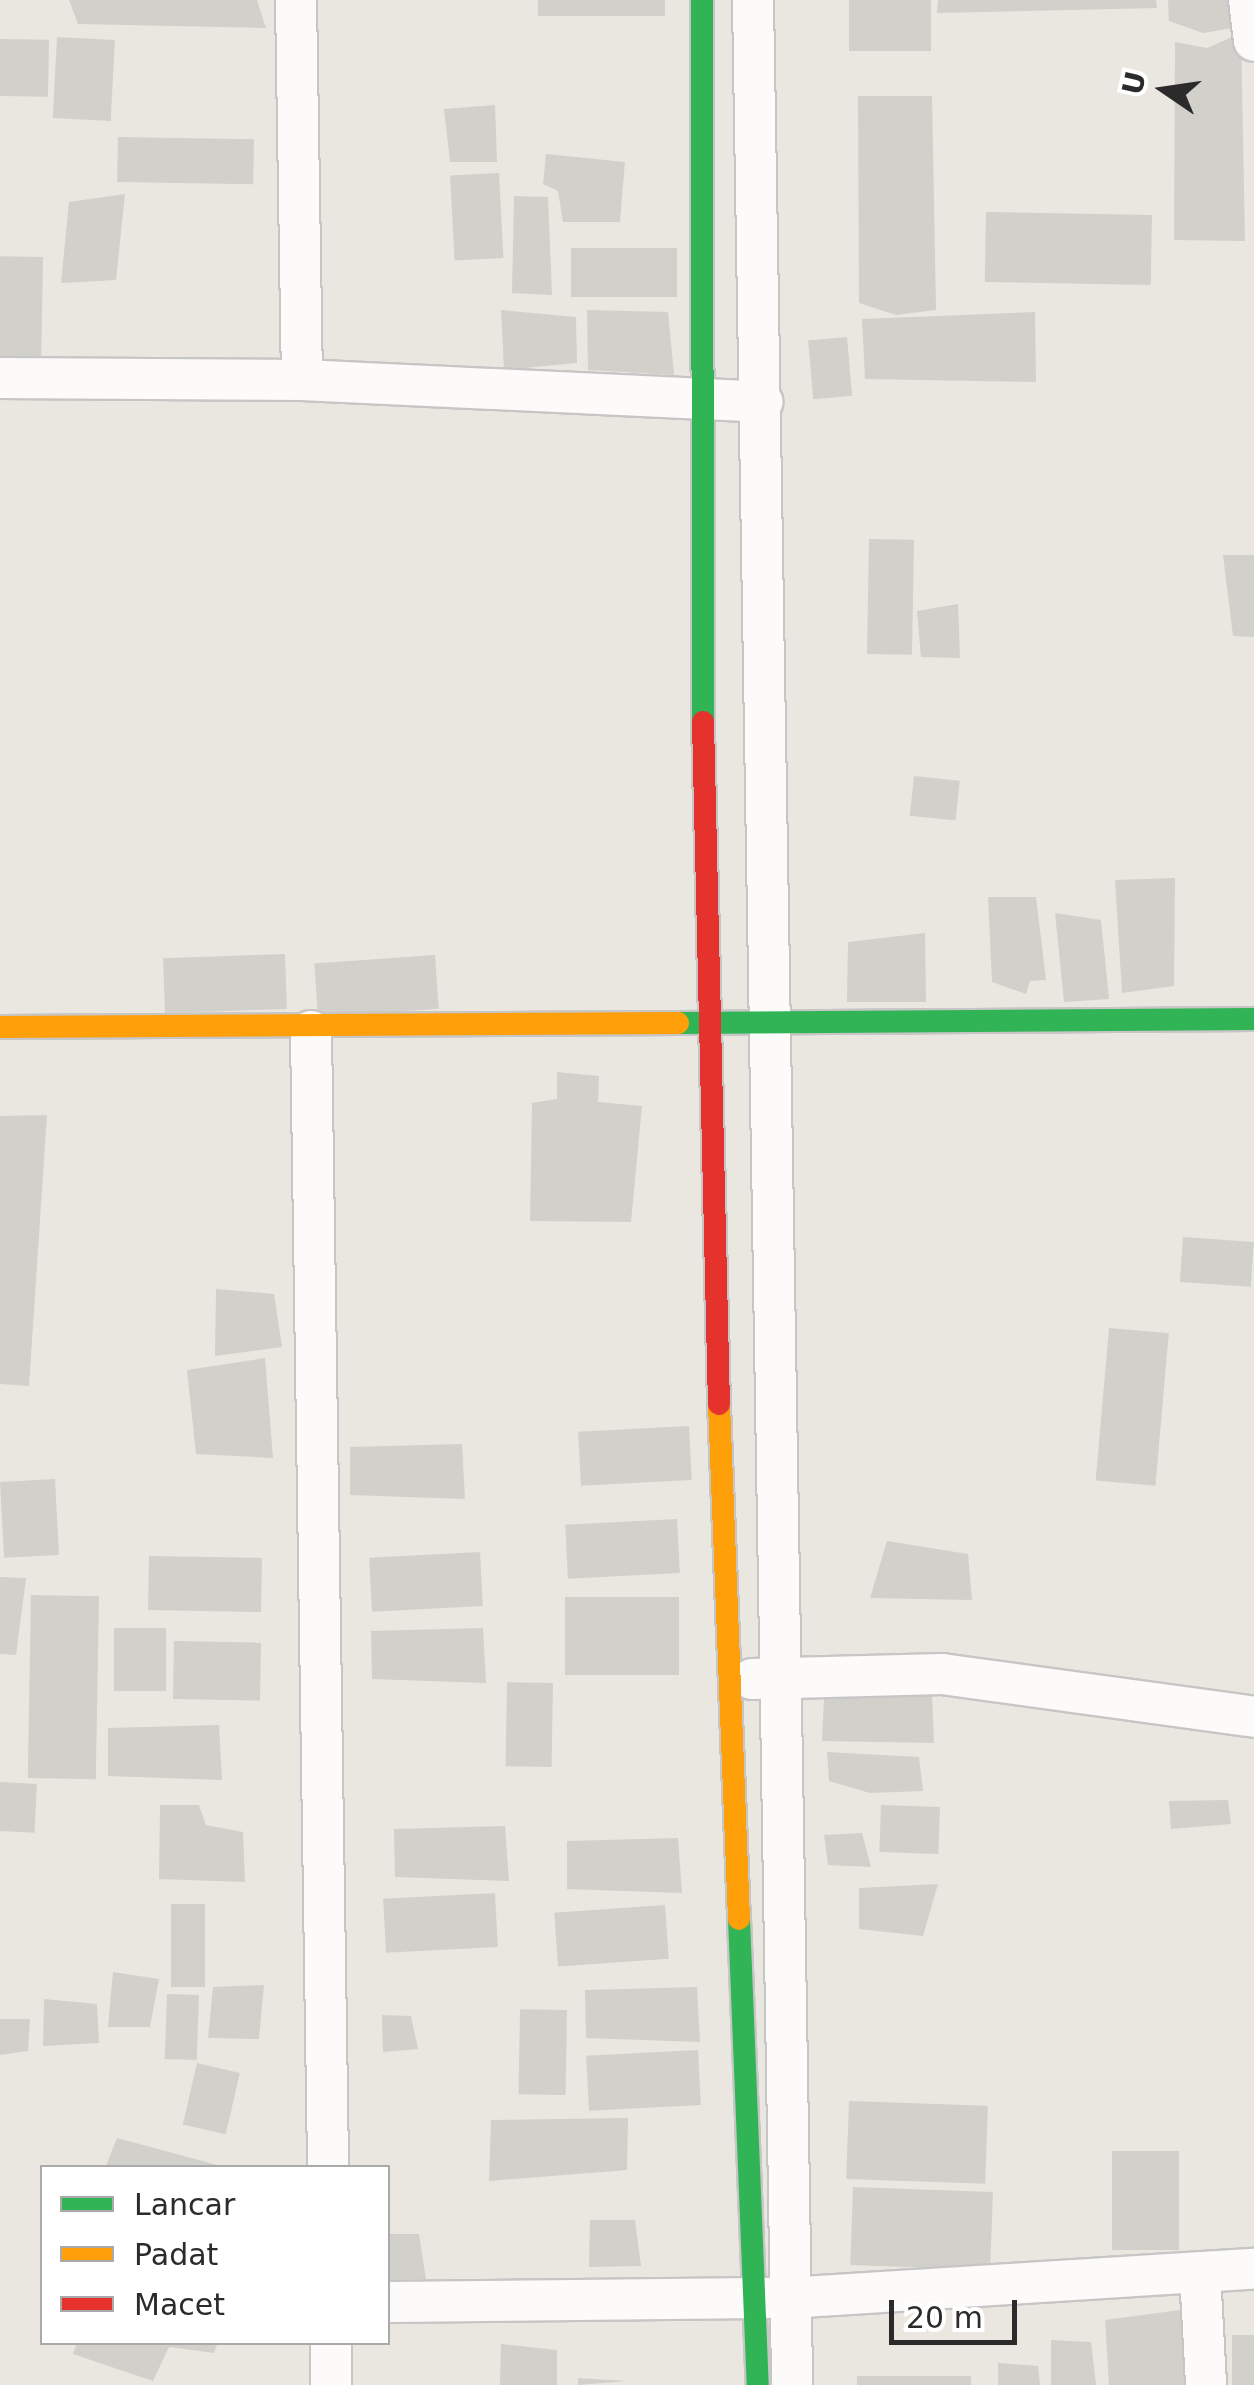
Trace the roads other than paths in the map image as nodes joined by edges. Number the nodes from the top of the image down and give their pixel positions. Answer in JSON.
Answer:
{"nodes":[{"id":1,"x":296,"y":0,"type":"edge"},
{"id":2,"x":702,"y":0,"type":"edge"},
{"id":3,"x":753,"y":0,"type":"edge"},
{"id":4,"x":1249,"y":0,"type":"edge"},
{"id":5,"x":1254,"y":41,"type":"edge"},
{"id":6,"x":0,"y":378,"type":"edge"},
{"id":7,"x":302,"y":380,"type":"junction"},
{"id":8,"x":706,"y":397,"type":"junction"},
{"id":9,"x":762,"y":402,"type":"junction"},
{"id":10,"x":1254,"y":1019,"type":"edge"},
{"id":11,"x":764,"y":1020,"type":"junction"},
{"id":12,"x":704,"y":1024,"type":"junction"},
{"id":13,"x":0,"y":1027,"type":"edge"},
{"id":14,"x":312,"y":1031,"type":"junction"},
{"id":15,"x":776,"y":1677,"type":"junction"},
{"id":16,"x":733,"y":1680,"type":"junction"},
{"id":17,"x":1254,"y":1717,"type":"edge"},
{"id":18,"x":328,"y":2165,"type":"edge"},
{"id":19,"x":1254,"y":2270,"type":"edge"},
{"id":20,"x":1200,"y":2273,"type":"junction"},
{"id":21,"x":770,"y":2298,"type":"junction"},
{"id":22,"x":390,"y":2302,"type":"edge"},
{"id":23,"x":330,"y":2345,"type":"edge"},
{"id":24,"x":331,"y":2385,"type":"edge"},
{"id":25,"x":758,"y":2385,"type":"edge"},
{"id":26,"x":792,"y":2385,"type":"edge"},
{"id":27,"x":1206,"y":2385,"type":"edge"}],
"edges":[{"from":1,"to":7,"type":"street"},
{"from":2,"to":8,"type":"street"},
{"from":3,"to":9,"type":"street"},
{"from":4,"to":5,"type":"street"},
{"from":6,"to":7,"type":"street"},
{"from":7,"to":8,"type":"street"},
{"from":8,"to":9,"type":"street"},
{"from":8,"to":12,"type":"street"},
{"from":9,"to":11,"type":"street"},
{"from":10,"to":11,"type":"street"},
{"from":11,"to":12,"type":"street"},
{"from":11,"to":15,"type":"street"},
{"from":12,"to":14,"type":"street"},
{"from":12,"to":16,"type":"street"},
{"from":13,"to":14,"type":"street"},
{"from":14,"to":18,"type":"street"},
{"from":15,"to":16,"type":"street"},
{"from":15,"to":17,"type":"street"},
{"from":15,"to":21,"type":"street"},
{"from":16,"to":21,"type":"street"},
{"from":19,"to":20,"type":"street"},
{"from":20,"to":21,"type":"street"},
{"from":20,"to":27,"type":"street"},
{"from":21,"to":22,"type":"street"},
{"from":21,"to":25,"type":"street"},
{"from":21,"to":26,"type":"street"},
{"from":23,"to":24,"type":"street"}]}
